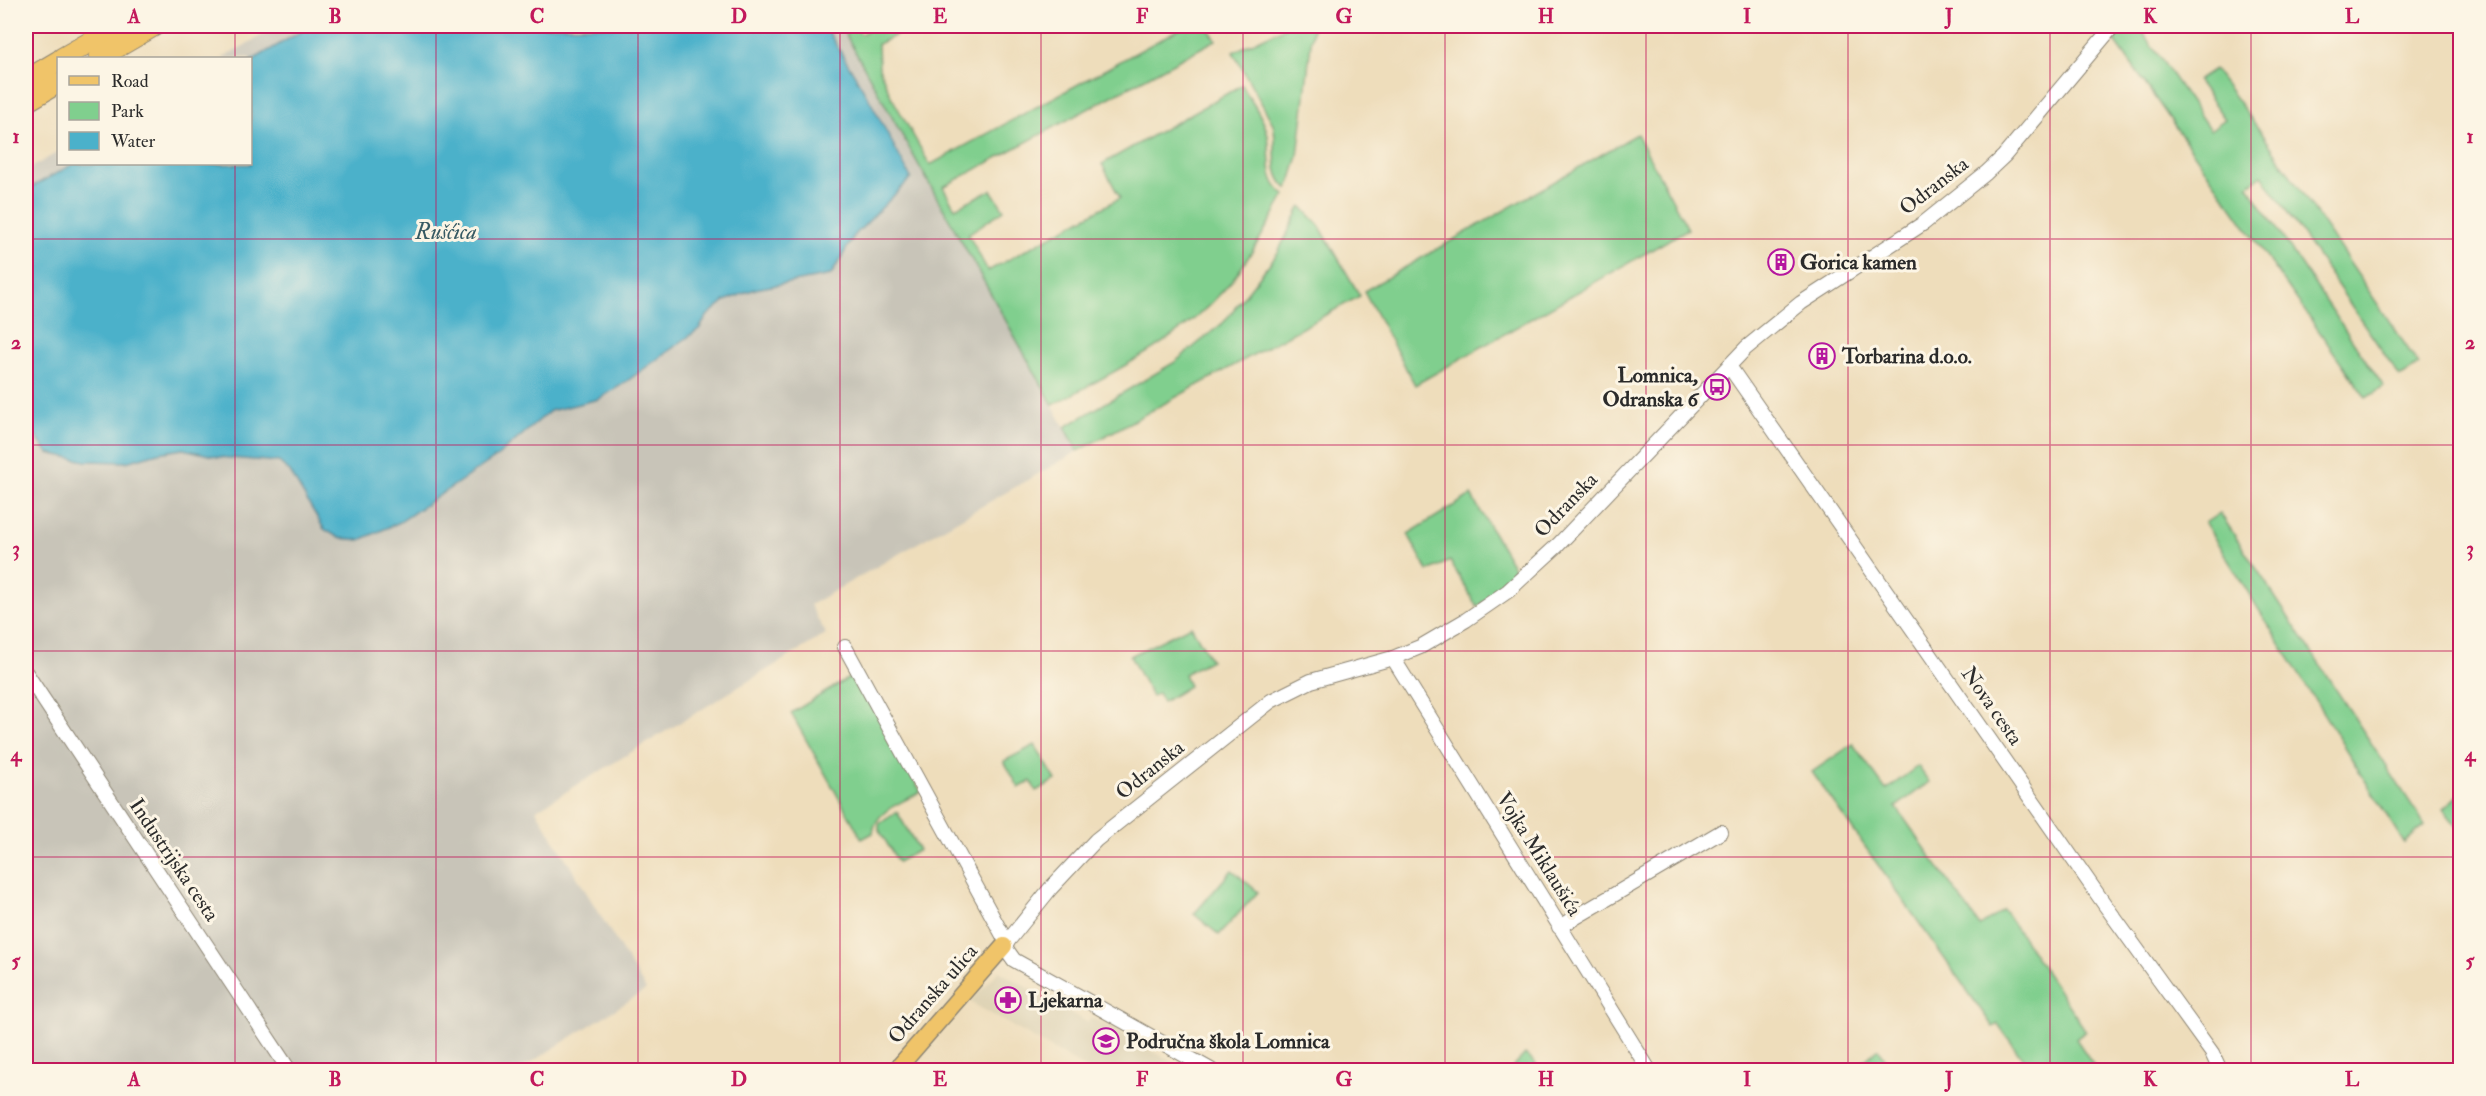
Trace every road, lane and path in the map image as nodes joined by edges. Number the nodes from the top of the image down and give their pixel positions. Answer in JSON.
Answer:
{"nodes":[{"id":1,"x":118,"y":26,"type":"edge"},
{"id":2,"x":154,"y":26,"type":"edge"},
{"id":3,"x":2113,"y":26,"type":"edge"},
{"id":4,"x":64,"y":57,"type":"edge"},
{"id":5,"x":101,"y":57,"type":"edge"},
{"id":6,"x":57,"y":62,"type":"edge"},
{"id":7,"x":26,"y":81,"type":"edge"},
{"id":8,"x":57,"y":84,"type":"edge"},
{"id":9,"x":26,"y":102,"type":"edge"},
{"id":10,"x":1729,"y":366,"type":"junction"},
{"id":11,"x":845,"y":647,"type":"dead end"},
{"id":12,"x":1393,"y":658,"type":"junction"},
{"id":13,"x":26,"y":673,"type":"edge"},
{"id":14,"x":1721,"y":832,"type":"dead end"},
{"id":15,"x":1559,"y":927,"type":"junction"},
{"id":16,"x":1005,"y":944,"type":"junction"},
{"id":17,"x":289,"y":1071,"type":"edge"},
{"id":18,"x":896,"y":1071,"type":"edge"},
{"id":19,"x":1211,"y":1071,"type":"edge"},
{"id":20,"x":1649,"y":1071,"type":"edge"},
{"id":21,"x":2220,"y":1071,"type":"edge"}],
"edges":[{"from":1,"to":4,"type":"highway"},
{"from":2,"to":5,"type":"highway"},
{"from":3,"to":10,"type":"street","name":"Odranska"},
{"from":6,"to":7,"type":"highway"},
{"from":8,"to":9,"type":"highway"},
{"from":10,"to":12,"type":"street","name":"Odranska"},
{"from":10,"to":21,"type":"street","name":"Nova cesta"},
{"from":11,"to":16,"type":"street"},
{"from":12,"to":15,"type":"street","name":"Vojka Miklaušića"},
{"from":12,"to":16,"type":"street","name":"Odranska"},
{"from":13,"to":17,"type":"street","name":"Industrijska cesta"},
{"from":14,"to":15,"type":"street"},
{"from":15,"to":20,"type":"street","name":"Vojka Miklaušića"},
{"from":16,"to":18,"type":"main road","name":"Odranska ulica"},
{"from":16,"to":19,"type":"street"}]}
